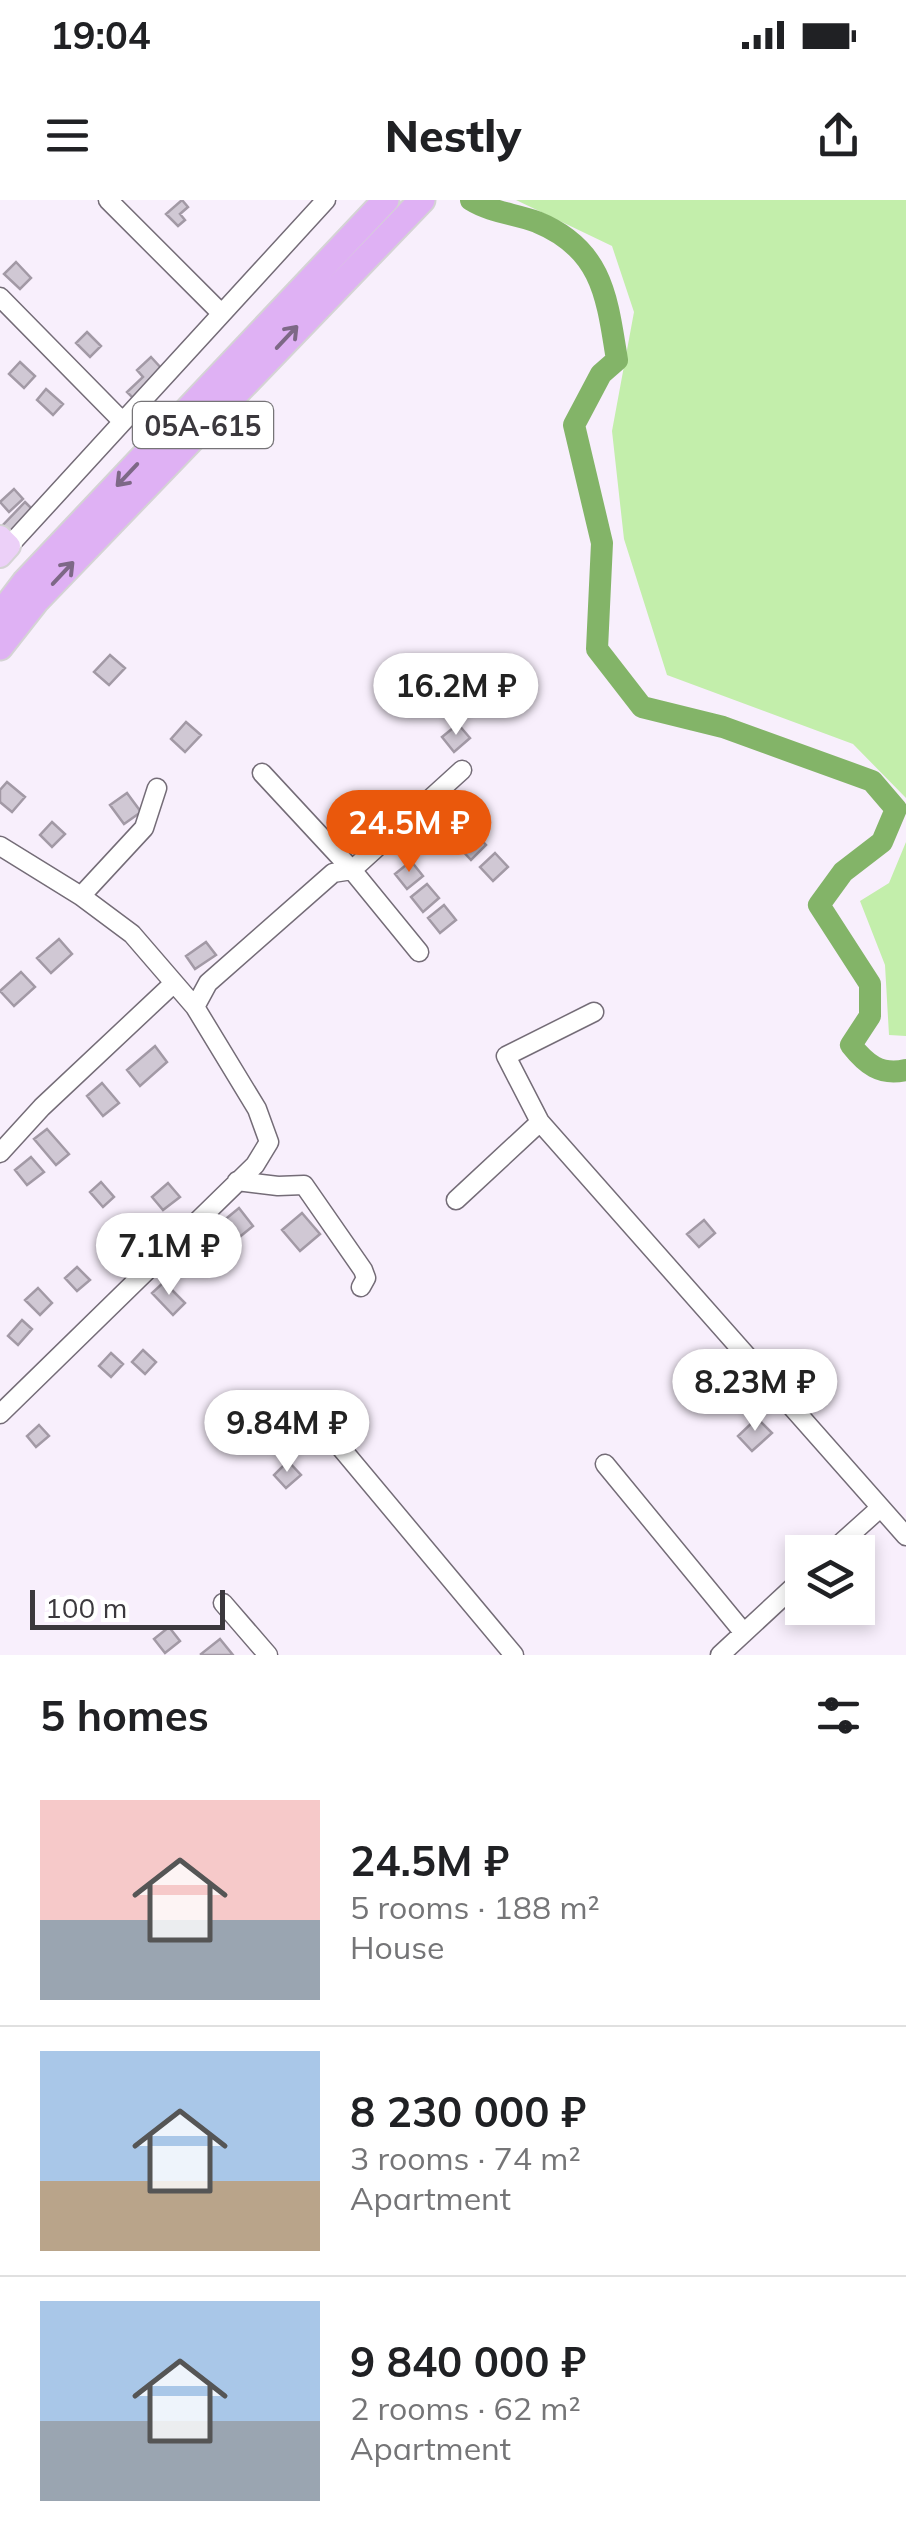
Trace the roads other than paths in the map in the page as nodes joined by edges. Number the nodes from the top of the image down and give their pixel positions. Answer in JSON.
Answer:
{"nodes":[{"id":1,"x":108,"y":200,"type":"edge"},
{"id":2,"x":326,"y":200,"type":"edge"},
{"id":3,"x":386,"y":200,"type":"edge"},
{"id":4,"x":417,"y":205,"type":"edge"},
{"id":5,"x":0,"y":297,"type":"edge"},
{"id":6,"x":222,"y":313,"type":"junction"},
{"id":7,"x":121,"y":420,"type":"junction"},
{"id":8,"x":3,"y":547,"type":"edge"},
{"id":9,"x":0,"y":614,"type":"edge"},
{"id":10,"x":0,"y":647,"type":"edge"},
{"id":11,"x":462,"y":770,"type":"dead end"},
{"id":12,"x":262,"y":773,"type":"dead end"},
{"id":13,"x":158,"y":788,"type":"dead end"},
{"id":14,"x":0,"y":846,"type":"edge"},
{"id":15,"x":352,"y":870,"type":"junction"},
{"id":16,"x":81,"y":896,"type":"junction"},
{"id":17,"x":419,"y":952,"type":"dead end"},
{"id":18,"x":174,"y":982,"type":"junction"},
{"id":19,"x":194,"y":1007,"type":"junction"},
{"id":20,"x":594,"y":1012,"type":"dead end"},
{"id":21,"x":540,"y":1122,"type":"junction"},
{"id":22,"x":0,"y":1152,"type":"edge"},
{"id":23,"x":237,"y":1181,"type":"junction"},
{"id":24,"x":456,"y":1200,"type":"dead end"},
{"id":25,"x":361,"y":1287,"type":"dead end"},
{"id":26,"x":0,"y":1414,"type":"edge"},
{"id":27,"x":331,"y":1436,"type":"dead end"},
{"id":28,"x":605,"y":1464,"type":"dead end"},
{"id":29,"x":880,"y":1508,"type":"junction"},
{"id":30,"x":850,"y":1535,"type":"edge"},
{"id":31,"x":906,"y":1536,"type":"edge"},
{"id":32,"x":785,"y":1595,"type":"edge"},
{"id":33,"x":224,"y":1602,"type":"dead end"},
{"id":34,"x":744,"y":1633,"type":"junction"},
{"id":35,"x":268,"y":1655,"type":"edge"},
{"id":36,"x":514,"y":1655,"type":"edge"},
{"id":37,"x":720,"y":1655,"type":"edge"}],
"edges":[{"from":1,"to":6,"type":"street"},
{"from":2,"to":6,"type":"street"},
{"from":3,"to":9,"type":"highway","number":"05А-615","one_way":true},
{"from":10,"to":4,"type":"highway","number":"05А-615","one_way":true},
{"from":5,"to":7,"type":"street"},
{"from":6,"to":7,"type":"street"},
{"from":7,"to":8,"type":"street"},
{"from":11,"to":15,"type":"street"},
{"from":12,"to":15,"type":"street"},
{"from":13,"to":16,"type":"street"},
{"from":14,"to":16,"type":"street"},
{"from":15,"to":17,"type":"street"},
{"from":15,"to":19,"type":"street"},
{"from":16,"to":18,"type":"street"},
{"from":18,"to":19,"type":"street"},
{"from":18,"to":22,"type":"street"},
{"from":19,"to":23,"type":"street"},
{"from":20,"to":21,"type":"street"},
{"from":21,"to":24,"type":"street"},
{"from":21,"to":29,"type":"street"},
{"from":23,"to":25,"type":"street"},
{"from":23,"to":26,"type":"street"},
{"from":27,"to":36,"type":"street"},
{"from":28,"to":34,"type":"street"},
{"from":29,"to":30,"type":"street"},
{"from":29,"to":31,"type":"street"},
{"from":32,"to":34,"type":"street"},
{"from":33,"to":35,"type":"street"},
{"from":34,"to":37,"type":"street"}]}
